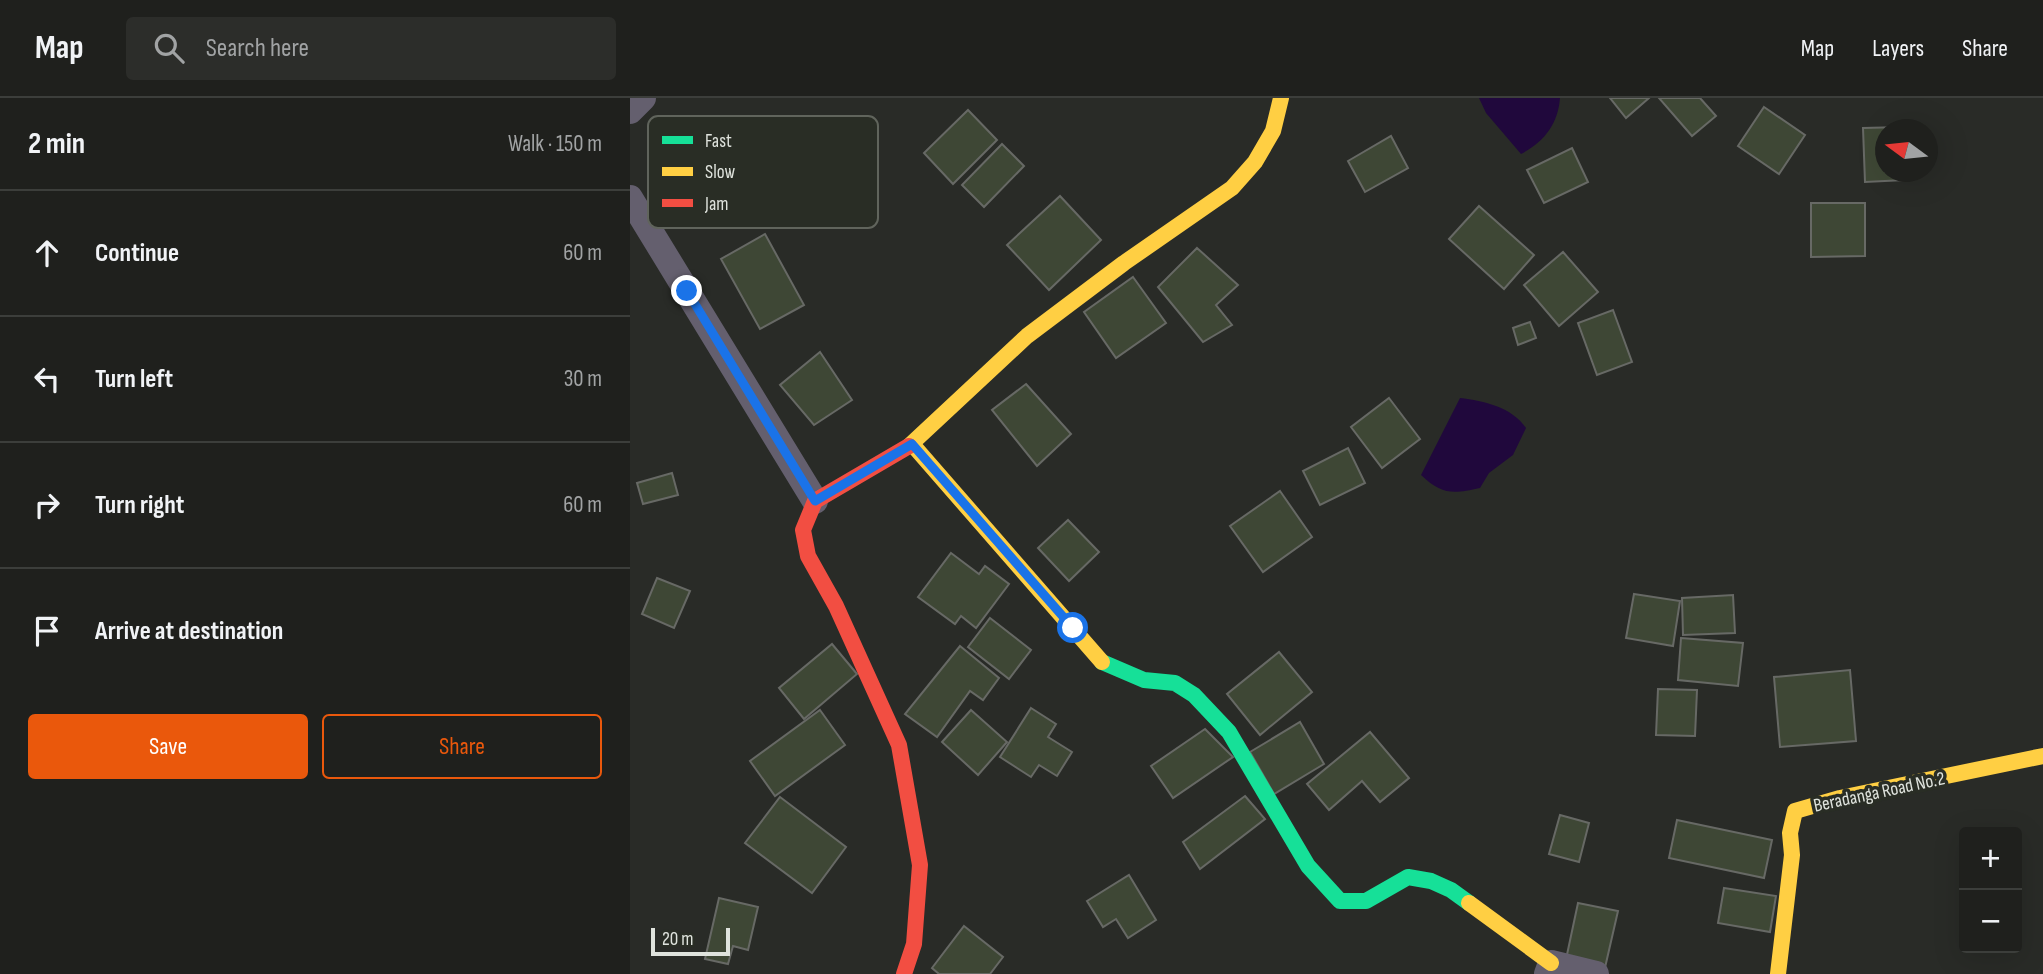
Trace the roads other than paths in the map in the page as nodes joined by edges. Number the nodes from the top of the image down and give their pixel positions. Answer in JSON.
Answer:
{"nodes":[{"id":1,"x":643,"y":98,"type":"edge"},
{"id":2,"x":1281,"y":98,"type":"edge"},
{"id":3,"x":630,"y":111,"type":"edge"},
{"id":4,"x":630,"y":198,"type":"edge"},
{"id":5,"x":648,"y":227,"type":"edge"},
{"id":6,"x":648,"y":228,"type":"edge"},
{"id":7,"x":912,"y":444,"type":"junction"},
{"id":8,"x":815,"y":501,"type":"junction"},
{"id":9,"x":2043,"y":756,"type":"edge"},
{"id":10,"x":1549,"y":969,"type":"edge"},
{"id":11,"x":904,"y":974,"type":"edge"},
{"id":12,"x":1595,"y":974,"type":"edge"},
{"id":13,"x":1778,"y":974,"type":"edge"}],
"edges":[{"from":1,"to":3,"type":"street"},
{"from":2,"to":7,"type":"street"},
{"from":4,"to":5,"type":"street"},
{"from":6,"to":8,"type":"street"},
{"from":7,"to":8,"type":"street"},
{"from":7,"to":10,"type":"street"},
{"from":8,"to":11,"type":"street"},
{"from":9,"to":13,"type":"street","name":"Beradanga Road No.2"},
{"from":10,"to":12,"type":"street"}]}
